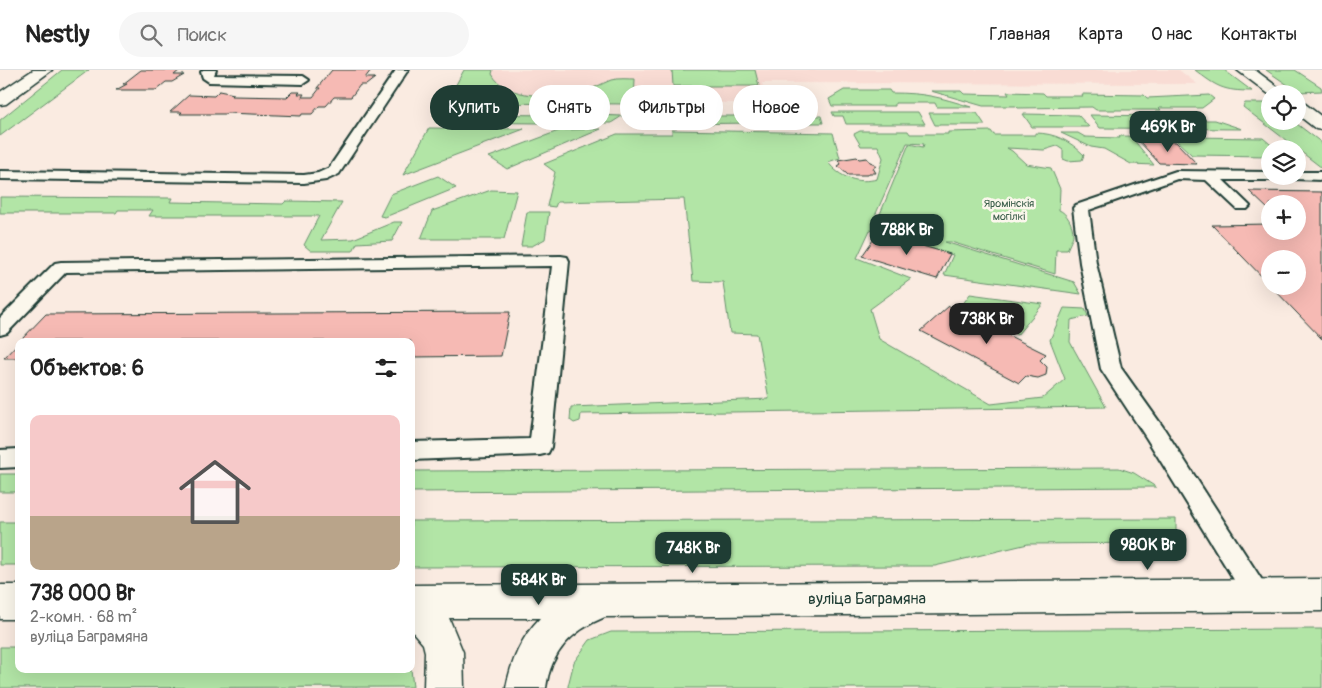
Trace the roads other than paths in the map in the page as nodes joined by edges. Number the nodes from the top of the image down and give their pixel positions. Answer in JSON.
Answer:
{"nodes":[{"id":1,"x":44,"y":70,"type":"edge"},
{"id":2,"x":210,"y":70,"type":"edge"},
{"id":3,"x":402,"y":70,"type":"edge"},
{"id":4,"x":1245,"y":70,"type":"edge"},
{"id":5,"x":303,"y":80,"type":"dead end"},
{"id":6,"x":1267,"y":85,"type":"edge"},
{"id":7,"x":0,"y":100,"type":"edge"},
{"id":8,"x":1306,"y":113,"type":"edge"},
{"id":9,"x":1322,"y":125,"type":"edge"},
{"id":10,"x":0,"y":175,"type":"edge"},
{"id":11,"x":1209,"y":175,"type":"junction"},
{"id":12,"x":1261,"y":176,"type":"edge"},
{"id":13,"x":1306,"y":176,"type":"edge"},
{"id":14,"x":1322,"y":176,"type":"edge"},
{"id":15,"x":1242,"y":206,"type":"dead end"},
{"id":16,"x":0,"y":329,"type":"edge"},
{"id":17,"x":415,"y":450,"type":"edge"},
{"id":18,"x":15,"y":458,"type":"edge"},
{"id":19,"x":0,"y":459,"type":"edge"},
{"id":20,"x":1322,"y":595,"type":"edge"},
{"id":21,"x":1258,"y":596,"type":"junction"},
{"id":22,"x":624,"y":600,"type":"junction"},
{"id":23,"x":0,"y":602,"type":"edge"},
{"id":24,"x":15,"y":602,"type":"edge"},
{"id":25,"x":415,"y":602,"type":"edge"},
{"id":26,"x":415,"y":610,"type":"edge"},
{"id":27,"x":444,"y":688,"type":"edge"},
{"id":28,"x":526,"y":688,"type":"edge"}],
"edges":[{"from":1,"to":7,"type":"street"},
{"from":2,"to":5,"type":"lane"},
{"from":3,"to":10,"type":"lane"},
{"from":4,"to":6,"type":"street"},
{"from":8,"to":9,"type":"street"},
{"from":11,"to":12,"type":"lane"},
{"from":11,"to":15,"type":"lane"},
{"from":11,"to":21,"type":"lane"},
{"from":13,"to":14,"type":"lane"},
{"from":16,"to":17,"type":"lane"},
{"from":18,"to":19,"type":"lane"},
{"from":20,"to":21,"type":"street","name":"вуліца Баграмяна"},
{"from":21,"to":22,"type":"street","name":"вуліца Баграмяна"},
{"from":22,"to":25,"type":"street","name":"вуліца Баграмяна"},
{"from":22,"to":28,"type":"street"},
{"from":23,"to":24,"type":"street"},
{"from":26,"to":27,"type":"street"}]}
